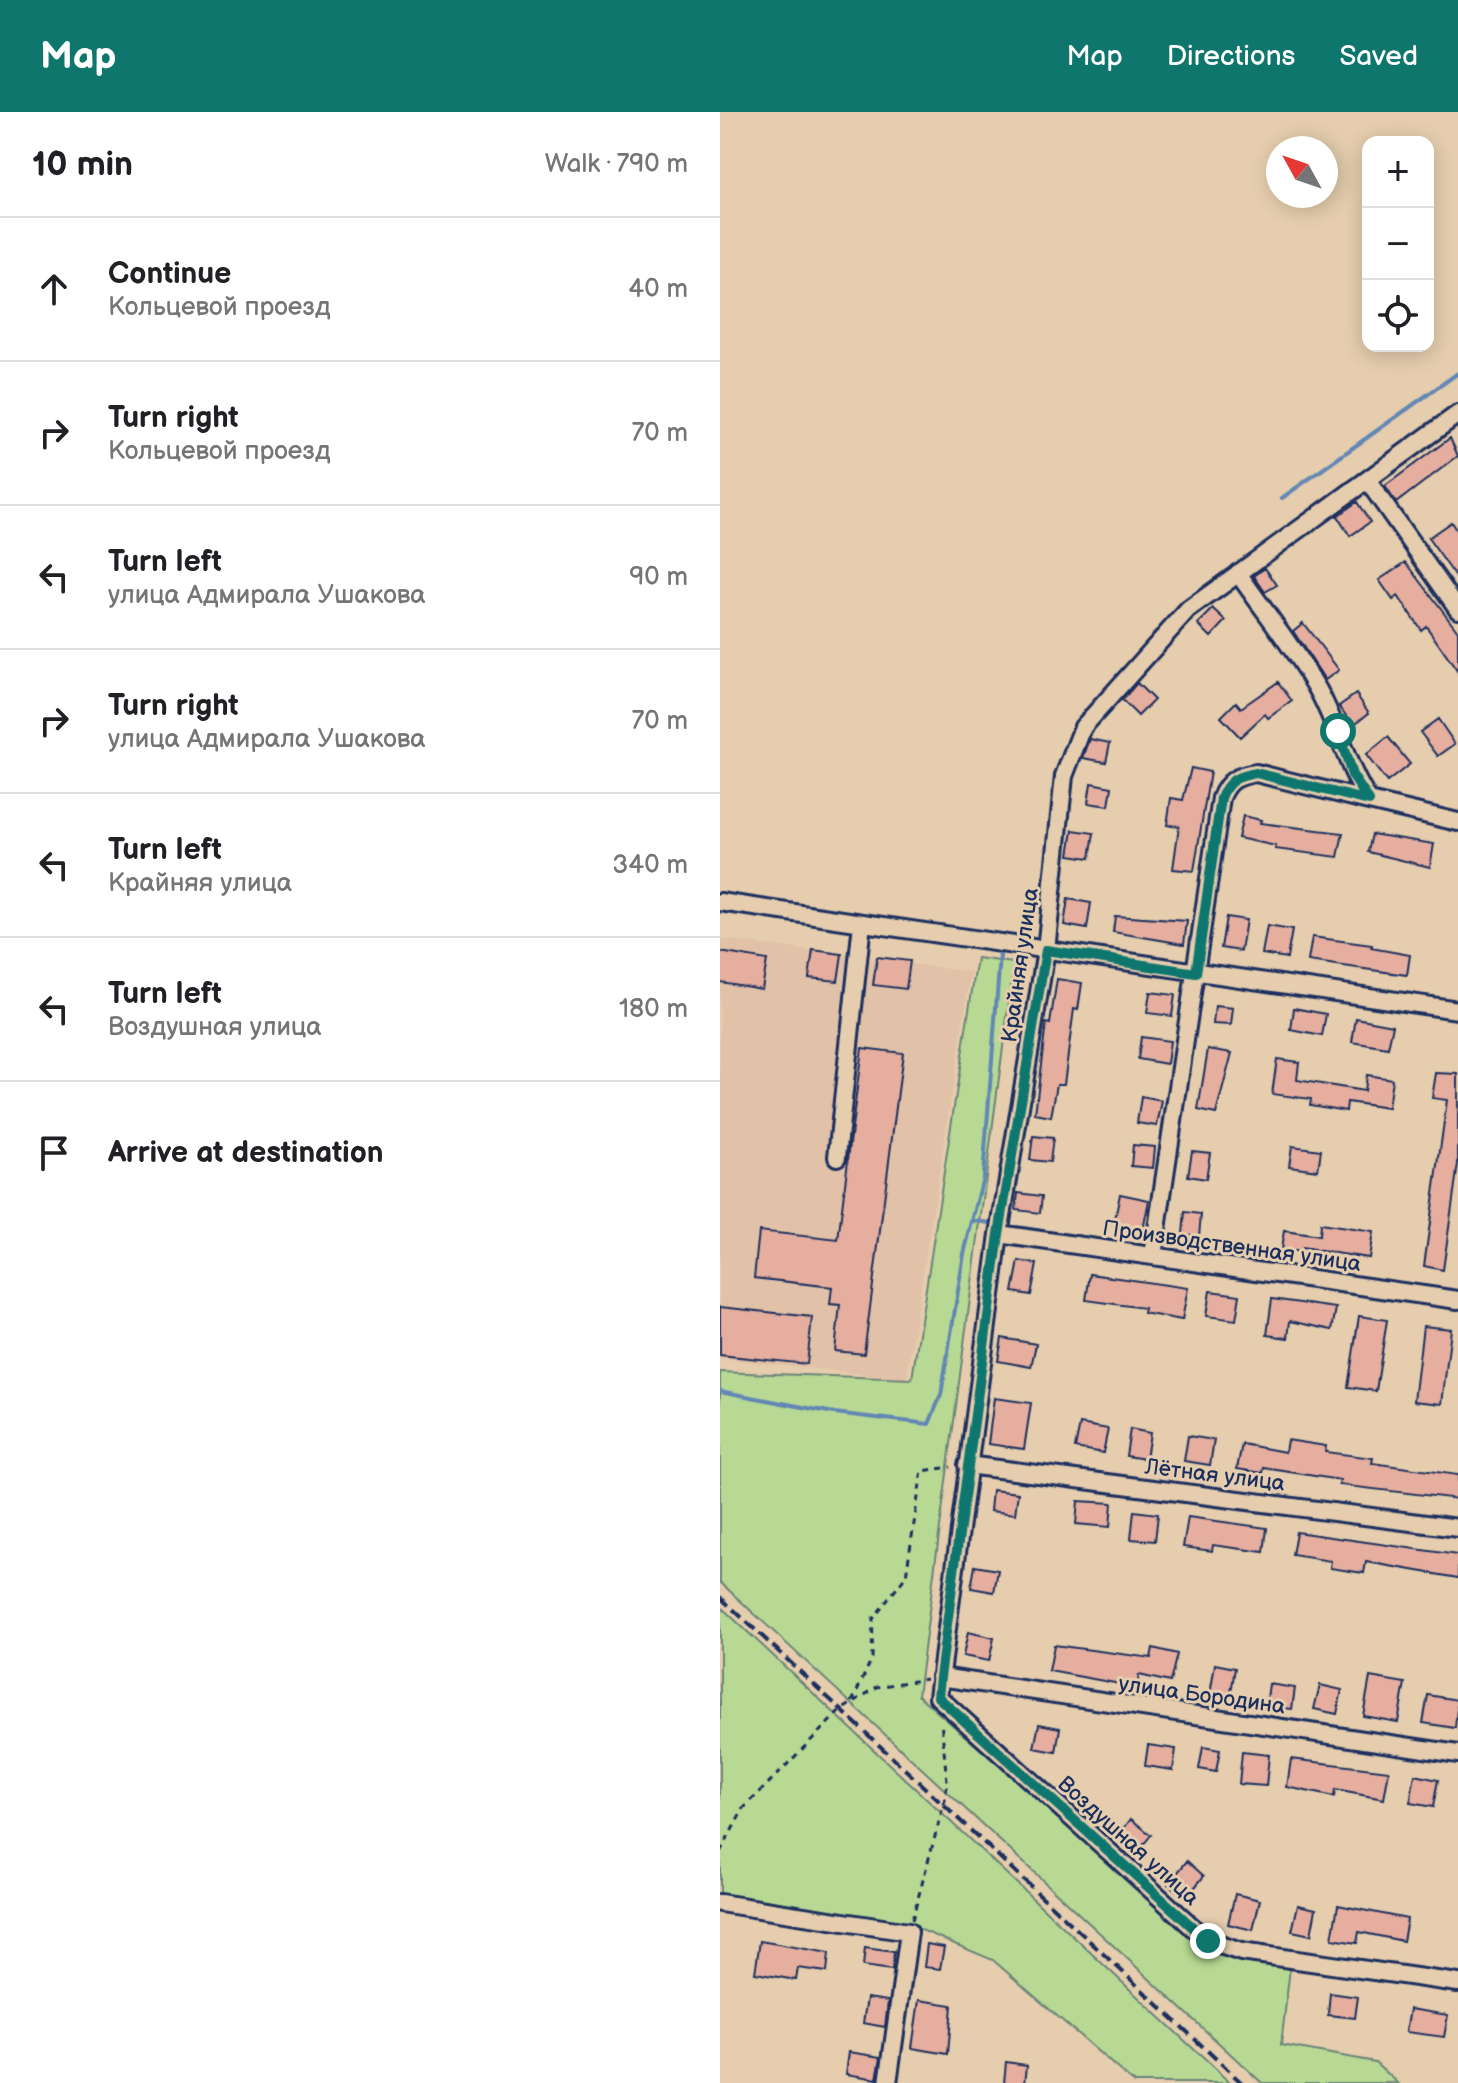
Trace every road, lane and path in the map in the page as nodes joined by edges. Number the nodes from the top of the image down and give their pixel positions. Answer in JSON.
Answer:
{"nodes":[{"id":1,"x":1458,"y":414,"type":"edge"},
{"id":2,"x":1367,"y":480,"type":"junction"},
{"id":3,"x":1238,"y":573,"type":"junction"},
{"id":4,"x":1458,"y":609,"type":"edge"},
{"id":5,"x":1369,"y":801,"type":"junction"},
{"id":6,"x":1458,"y":822,"type":"edge"},
{"id":7,"x":720,"y":902,"type":"edge"},
{"id":8,"x":862,"y":923,"type":"junction"},
{"id":9,"x":1046,"y":950,"type":"junction"},
{"id":10,"x":1196,"y":973,"type":"junction"},
{"id":11,"x":1458,"y":1010,"type":"edge"},
{"id":12,"x":837,"y":1157,"type":"dead end"},
{"id":13,"x":999,"y":1234,"type":"junction"},
{"id":14,"x":1153,"y":1256,"type":"junction"},
{"id":15,"x":1458,"y":1300,"type":"edge"},
{"id":16,"x":967,"y":1465,"type":"junction"},
{"id":17,"x":1458,"y":1528,"type":"edge"},
{"id":18,"x":940,"y":1677,"type":"junction"},
{"id":19,"x":938,"y":1697,"type":"junction"},
{"id":20,"x":852,"y":1702,"type":"junction"},
{"id":21,"x":1458,"y":1754,"type":"edge"},
{"id":22,"x":720,"y":1852,"type":"edge"},
{"id":23,"x":720,"y":1903,"type":"edge"},
{"id":24,"x":909,"y":1932,"type":"junction"},
{"id":25,"x":1458,"y":1983,"type":"edge"},
{"id":26,"x":888,"y":2083,"type":"edge"}],
"edges":[{"from":1,"to":2,"type":"street","name":"Крайняя улица"},
{"from":2,"to":3,"type":"street","name":"Крайняя улица"},
{"from":2,"to":4,"type":"street"},
{"from":3,"to":5,"type":"street"},
{"from":3,"to":9,"type":"street","name":"Крайняя улица"},
{"from":5,"to":6,"type":"street"},
{"from":5,"to":10,"type":"street"},
{"from":7,"to":8,"type":"street"},
{"from":8,"to":9,"type":"street"},
{"from":8,"to":12,"type":"street"},
{"from":9,"to":10,"type":"street"},
{"from":9,"to":13,"type":"street","name":"Крайняя улица"},
{"from":10,"to":11,"type":"street"},
{"from":10,"to":14,"type":"street"},
{"from":13,"to":14,"type":"street","name":"Производственная улица"},
{"from":13,"to":16,"type":"street","name":"Крайняя улица"},
{"from":14,"to":15,"type":"street","name":"Производственная улица"},
{"from":16,"to":17,"type":"street","name":"Лётная улица"},
{"from":16,"to":18,"type":"street","name":"Крайняя улица"},
{"from":16,"to":20,"type":"path"},
{"from":18,"to":19,"type":"street","name":"Крайняя улица"},
{"from":18,"to":20,"type":"path"},
{"from":18,"to":21,"type":"street","name":"улица Бородина"},
{"from":19,"to":24,"type":"path"},
{"from":19,"to":25,"type":"street","name":"Воздушная улица"},
{"from":20,"to":22,"type":"path"},
{"from":23,"to":24,"type":"street"},
{"from":24,"to":26,"type":"street"}]}
